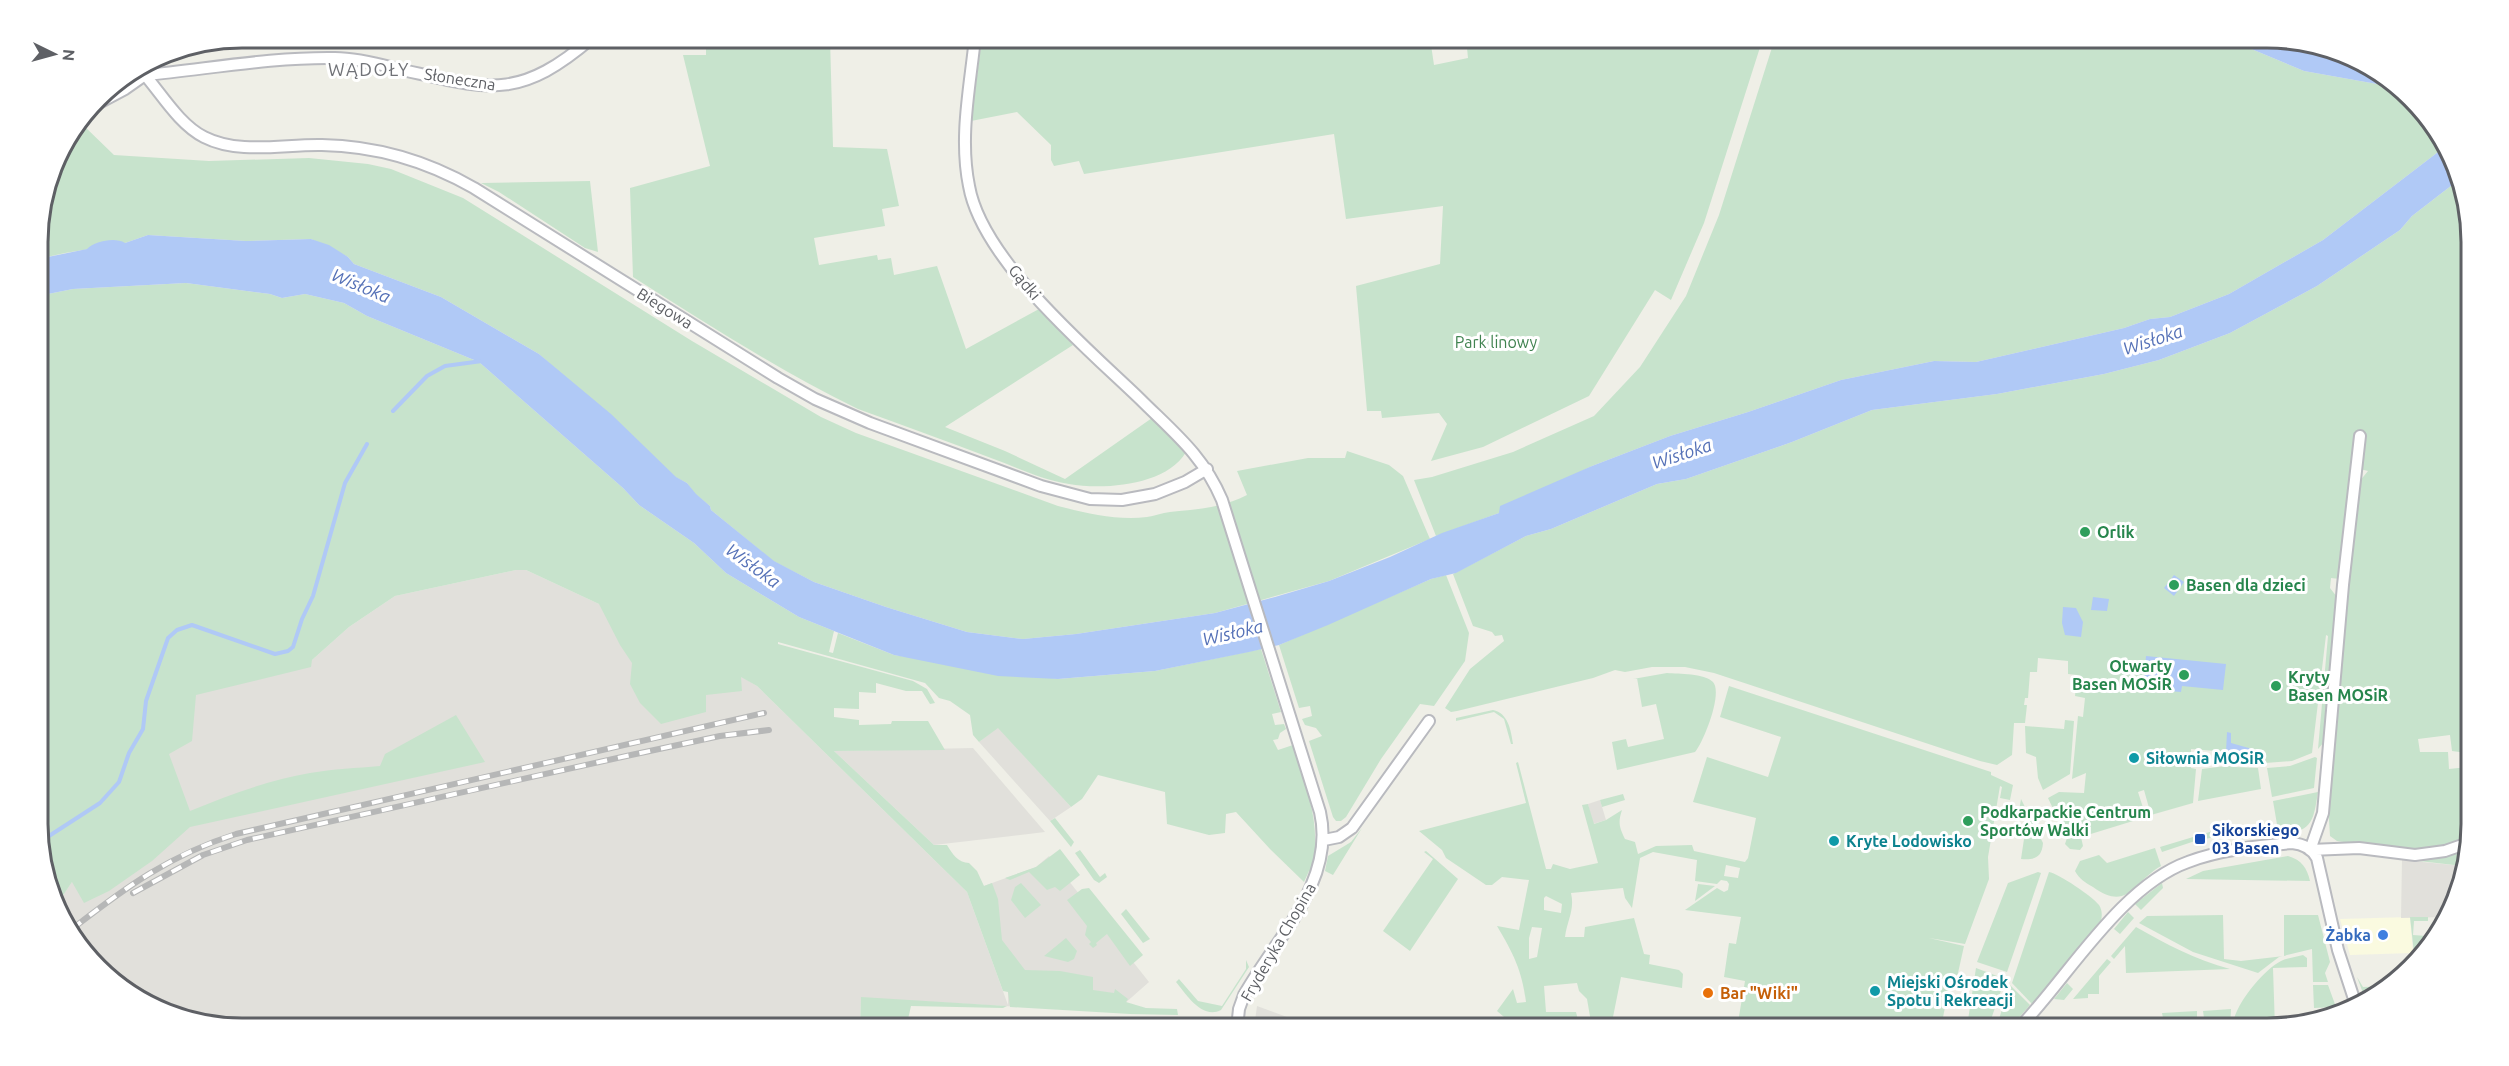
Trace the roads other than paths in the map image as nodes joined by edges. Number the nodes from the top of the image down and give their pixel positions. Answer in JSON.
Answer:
{"nodes":[{"id":1,"x":580,"y":48,"type":"edge"},
{"id":2,"x":974,"y":48,"type":"edge"},
{"id":3,"x":150,"y":71,"type":"edge"},
{"id":4,"x":144,"y":75,"type":"edge"},
{"id":5,"x":2360,"y":436,"type":"dead end"},
{"id":6,"x":1207,"y":469,"type":"junction"},
{"id":7,"x":1429,"y":721,"type":"dead end"},
{"id":8,"x":1324,"y":840,"type":"junction"},
{"id":9,"x":2459,"y":846,"type":"edge"},
{"id":10,"x":2310,"y":850,"type":"junction"},
{"id":11,"x":2353,"y":997,"type":"edge"},
{"id":12,"x":1238,"y":1018,"type":"edge"},
{"id":13,"x":2028,"y":1018,"type":"edge"}],
"edges":[{"from":1,"to":3,"type":"street","name":"Słoneczna"},
{"from":2,"to":6,"type":"street","name":"Gądki"},
{"from":4,"to":6,"type":"street","name":"Biegowa"},
{"from":5,"to":10,"type":"street"},
{"from":6,"to":8,"type":"street","name":"Gądki"},
{"from":7,"to":8,"type":"street"},
{"from":8,"to":12,"type":"street","name":"Fryderyka Chopina"},
{"from":9,"to":10,"type":"street"},
{"from":10,"to":11,"type":"street"},
{"from":10,"to":13,"type":"street"}]}
